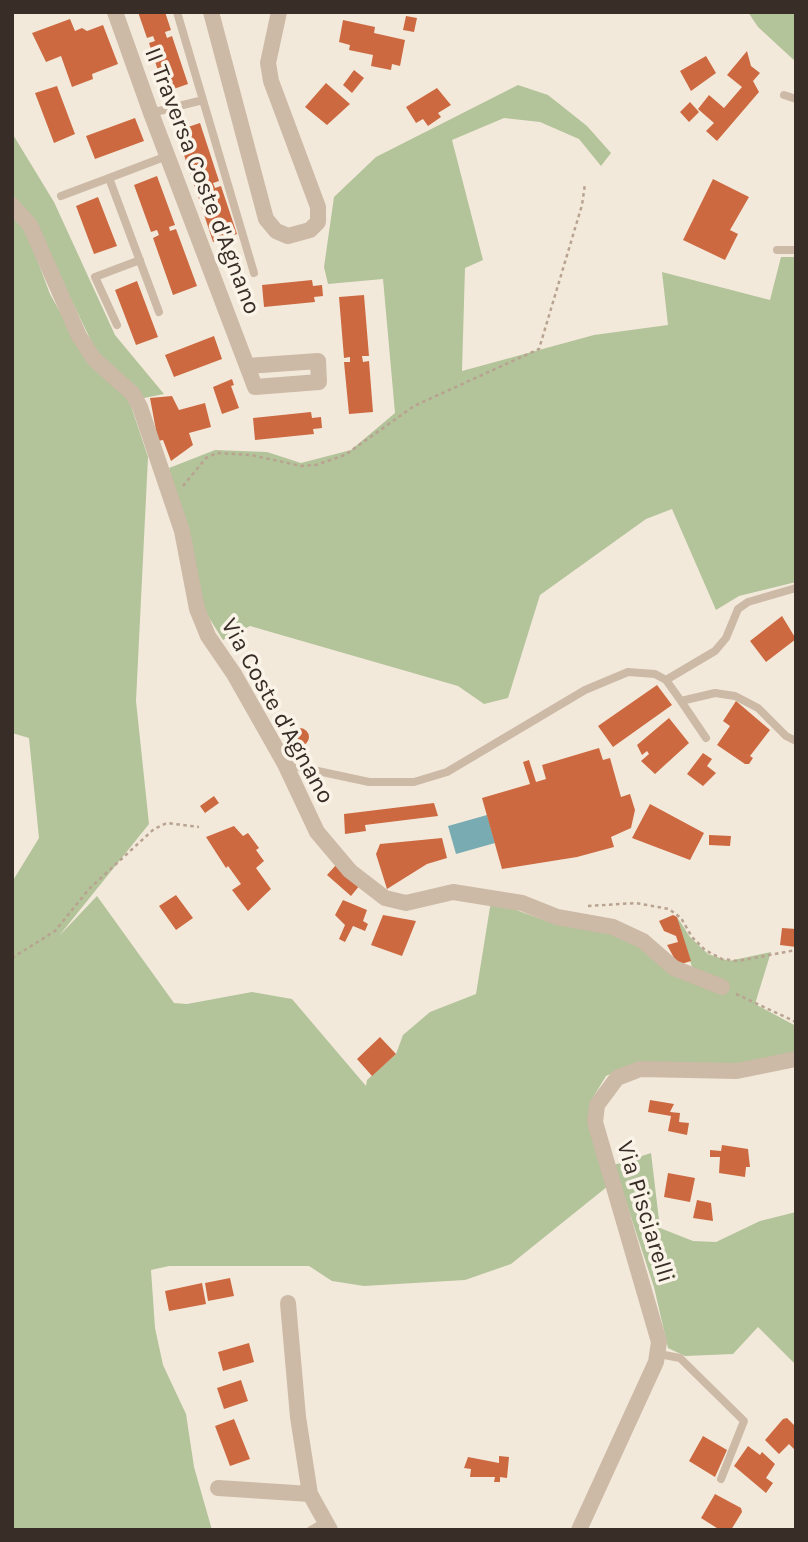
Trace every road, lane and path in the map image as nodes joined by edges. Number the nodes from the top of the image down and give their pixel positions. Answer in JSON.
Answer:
{"nodes":[{"id":1,"x":115,"y":12,"type":"edge"},
{"id":2,"x":177,"y":12,"type":"edge"},
{"id":3,"x":211,"y":12,"type":"edge"},
{"id":4,"x":279,"y":12,"type":"edge"},
{"id":5,"x":784,"y":95,"type":"dead end"},
{"id":6,"x":796,"y":99,"type":"edge"},
{"id":7,"x":203,"y":100,"type":"junction"},
{"id":8,"x":151,"y":113,"type":"junction"},
{"id":9,"x":167,"y":156,"type":"junction"},
{"id":10,"x":109,"y":178,"type":"junction"},
{"id":11,"x":585,"y":184,"type":"dead end"},
{"id":12,"x":61,"y":196,"type":"dead end"},
{"id":13,"x":12,"y":205,"type":"edge"},
{"id":14,"x":777,"y":250,"type":"dead end"},
{"id":15,"x":796,"y":250,"type":"edge"},
{"id":16,"x":140,"y":260,"type":"junction"},
{"id":17,"x":254,"y":272,"type":"dead end"},
{"id":18,"x":159,"y":312,"type":"dead end"},
{"id":19,"x":117,"y":325,"type":"dead end"},
{"id":20,"x":247,"y":366,"type":"dead end"},
{"id":21,"x":170,"y":497,"type":"junction"},
{"id":22,"x":796,"y":588,"type":"edge"},
{"id":23,"x":666,"y":680,"type":"junction"},
{"id":24,"x":681,"y":701,"type":"junction"},
{"id":25,"x":706,"y":738,"type":"dead end"},
{"id":26,"x":796,"y":741,"type":"edge"},
{"id":27,"x":285,"y":764,"type":"junction"},
{"id":28,"x":199,"y":827,"type":"dead end"},
{"id":29,"x":582,"y":907,"type":"dead end"},
{"id":30,"x":796,"y":950,"type":"edge"},
{"id":31,"x":12,"y":958,"type":"edge"},
{"id":32,"x":722,"y":987,"type":"joint"},
{"id":33,"x":796,"y":1022,"type":"edge"},
{"id":34,"x":796,"y":1059,"type":"edge"},
{"id":35,"x":288,"y":1303,"type":"dead end"},
{"id":36,"x":659,"y":1354,"type":"junction"},
{"id":37,"x":721,"y":1479,"type":"dead end"},
{"id":38,"x":218,"y":1488,"type":"dead end"},
{"id":39,"x":310,"y":1494,"type":"junction"},
{"id":40,"x":322,"y":1527,"type":"edge"},
{"id":41,"x":579,"y":1530,"type":"edge"}],
"edges":[{"from":1,"to":8,"type":"street","name":"II Traversa Coste d'Agnano"},
{"from":2,"to":7,"type":"lane"},
{"from":3,"to":4,"type":"street"},
{"from":5,"to":6,"type":"lane"},
{"from":7,"to":8,"type":"lane"},
{"from":7,"to":17,"type":"lane"},
{"from":8,"to":9,"type":"street","name":"II Traversa Coste d'Agnano"},
{"from":9,"to":10,"type":"lane"},
{"from":9,"to":20,"type":"street","name":"II Traversa Coste d'Agnano"},
{"from":10,"to":12,"type":"lane"},
{"from":10,"to":16,"type":"lane"},
{"from":11,"to":21,"type":"path"},
{"from":13,"to":21,"type":"street","name":"Via Coste d'Agnano"},
{"from":14,"to":15,"type":"lane"},
{"from":16,"to":18,"type":"lane"},
{"from":16,"to":19,"type":"lane"},
{"from":21,"to":27,"type":"street","name":"Via Coste d'Agnano"},
{"from":22,"to":23,"type":"lane"},
{"from":23,"to":24,"type":"lane"},
{"from":23,"to":27,"type":"lane"},
{"from":24,"to":25,"type":"lane"},
{"from":24,"to":26,"type":"lane"},
{"from":27,"to":32,"type":"street","name":"Via Coste d'Agnano"},
{"from":28,"to":31,"type":"path"},
{"from":29,"to":30,"type":"path"},
{"from":32,"to":33,"type":"path"},
{"from":34,"to":36,"type":"street","name":"Via Pisciarelli"},
{"from":35,"to":39,"type":"street"},
{"from":36,"to":37,"type":"lane"},
{"from":36,"to":41,"type":"street"},
{"from":38,"to":39,"type":"street"},
{"from":39,"to":40,"type":"street"}]}
